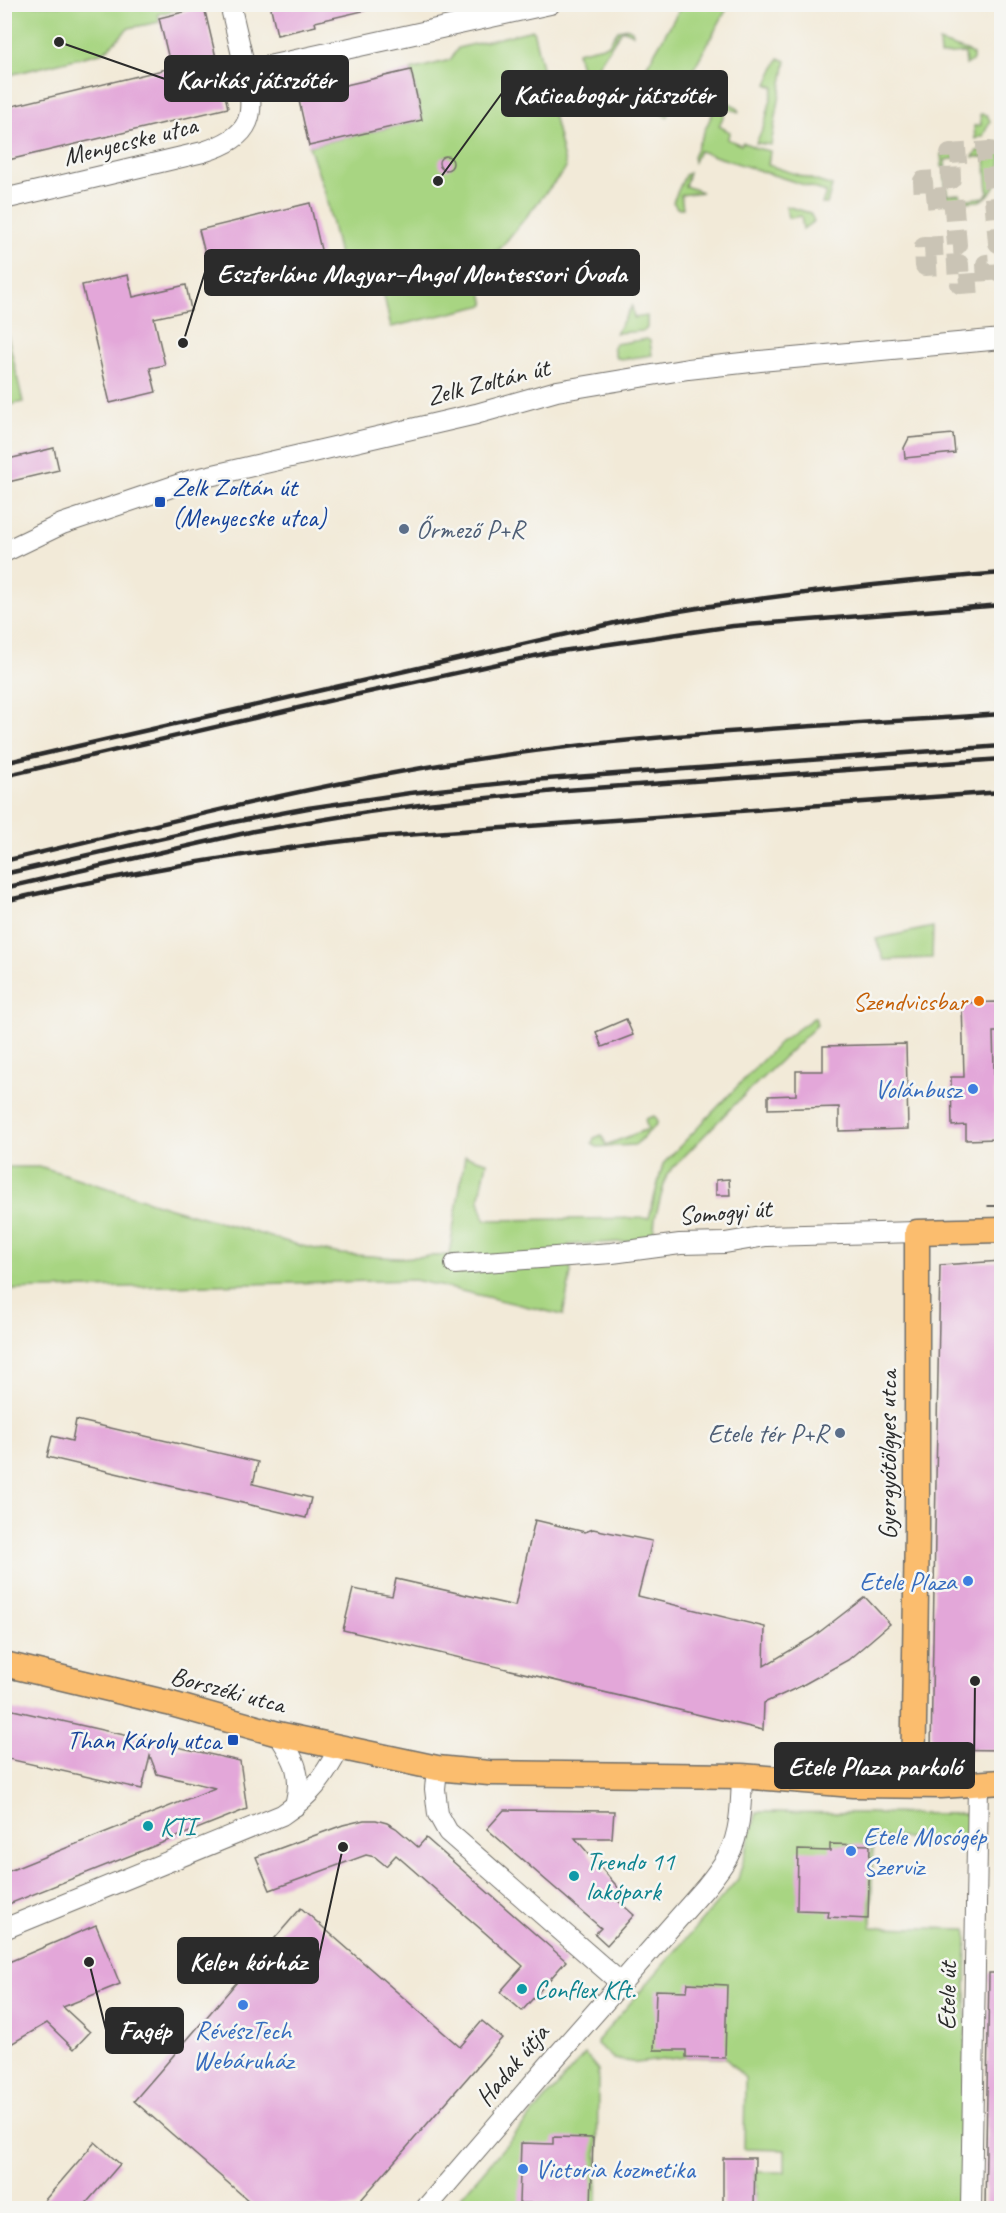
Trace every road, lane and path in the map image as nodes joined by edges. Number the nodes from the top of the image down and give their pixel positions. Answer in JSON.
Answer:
{"nodes":[{"id":1,"x":230,"y":4,"type":"edge"},
{"id":2,"x":550,"y":4,"type":"edge"},
{"id":3,"x":246,"y":71,"type":"junction"},
{"id":4,"x":4,"y":199,"type":"edge"},
{"id":5,"x":1002,"y":339,"type":"edge"},
{"id":6,"x":4,"y":552,"type":"edge"},
{"id":7,"x":1002,"y":1230,"type":"edge"},
{"id":8,"x":917,"y":1232,"type":"junction"},
{"id":9,"x":455,"y":1264,"type":"dead end"},
{"id":10,"x":4,"y":1664,"type":"edge"},
{"id":11,"x":278,"y":1734,"type":"junction"},
{"id":12,"x":339,"y":1749,"type":"junction"},
{"id":13,"x":437,"y":1768,"type":"junction"},
{"id":14,"x":742,"y":1776,"type":"junction"},
{"id":15,"x":1002,"y":1782,"type":"edge"},
{"id":16,"x":913,"y":1785,"type":"junction"},
{"id":17,"x":978,"y":1785,"type":"junction"},
{"id":18,"x":295,"y":1806,"type":"junction"},
{"id":19,"x":4,"y":1929,"type":"edge"},
{"id":20,"x":621,"y":1983,"type":"junction"},
{"id":21,"x":426,"y":2208,"type":"edge"},
{"id":22,"x":971,"y":2208,"type":"edge"}],
"edges":[{"from":1,"to":3,"type":"street","name":"Menyecske utca"},
{"from":2,"to":3,"type":"street"},
{"from":3,"to":4,"type":"street","name":"Menyecske utca"},
{"from":5,"to":6,"type":"street","name":"Zelk Zoltán út"},
{"from":7,"to":8,"type":"main road","name":"Somogyi út"},
{"from":8,"to":9,"type":"street","name":"Somogyi út"},
{"from":8,"to":16,"type":"main road","name":"Gyergyótölgyes utca"},
{"from":10,"to":11,"type":"main road","name":"Borszéki utca"},
{"from":11,"to":12,"type":"main road","name":"Borszéki utca"},
{"from":11,"to":18,"type":"street"},
{"from":12,"to":13,"type":"main road","name":"Borszéki utca"},
{"from":12,"to":18,"type":"street"},
{"from":13,"to":14,"type":"main road","name":"Borszéki utca"},
{"from":13,"to":20,"type":"street"},
{"from":14,"to":16,"type":"main road"},
{"from":14,"to":20,"type":"street","name":"Hadak útja"},
{"from":15,"to":17,"type":"main road"},
{"from":16,"to":17,"type":"main road"},
{"from":17,"to":22,"type":"street","name":"Etele út"},
{"from":18,"to":19,"type":"street"},
{"from":20,"to":21,"type":"street","name":"Hadak útja"}]}
